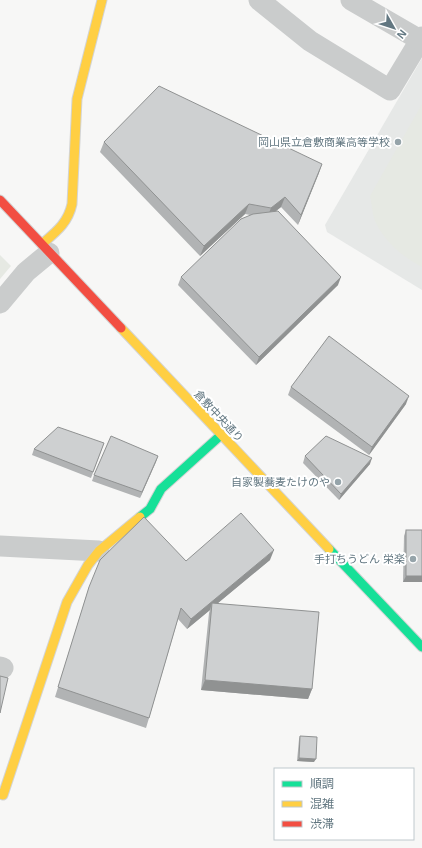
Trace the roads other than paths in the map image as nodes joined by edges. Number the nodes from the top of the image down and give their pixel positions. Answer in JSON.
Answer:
{"nodes":[{"id":1,"x":102,"y":0,"type":"edge"},
{"id":2,"x":259,"y":0,"type":"edge"},
{"id":3,"x":351,"y":0,"type":"edge"},
{"id":4,"x":421,"y":38,"type":"edge"},
{"id":5,"x":0,"y":200,"type":"edge"},
{"id":6,"x":45,"y":248,"type":"junction"},
{"id":7,"x":0,"y":303,"type":"edge"},
{"id":8,"x":221,"y":435,"type":"junction"},
{"id":9,"x":0,"y":546,"type":"edge"},
{"id":10,"x":99,"y":551,"type":"junction"},
{"id":11,"x":422,"y":647,"type":"edge"},
{"id":12,"x":0,"y":794,"type":"edge"}],
"edges":[{"from":1,"to":6,"type":"street"},
{"from":2,"to":4,"type":"street"},
{"from":3,"to":4,"type":"street"},
{"from":5,"to":6,"type":"street","name":"倉敷中央通り"},
{"from":6,"to":7,"type":"street"},
{"from":6,"to":8,"type":"street","name":"倉敷中央通り"},
{"from":8,"to":10,"type":"street"},
{"from":8,"to":11,"type":"street","name":"倉敷中央通り"},
{"from":9,"to":10,"type":"street"},
{"from":10,"to":12,"type":"street"}]}
